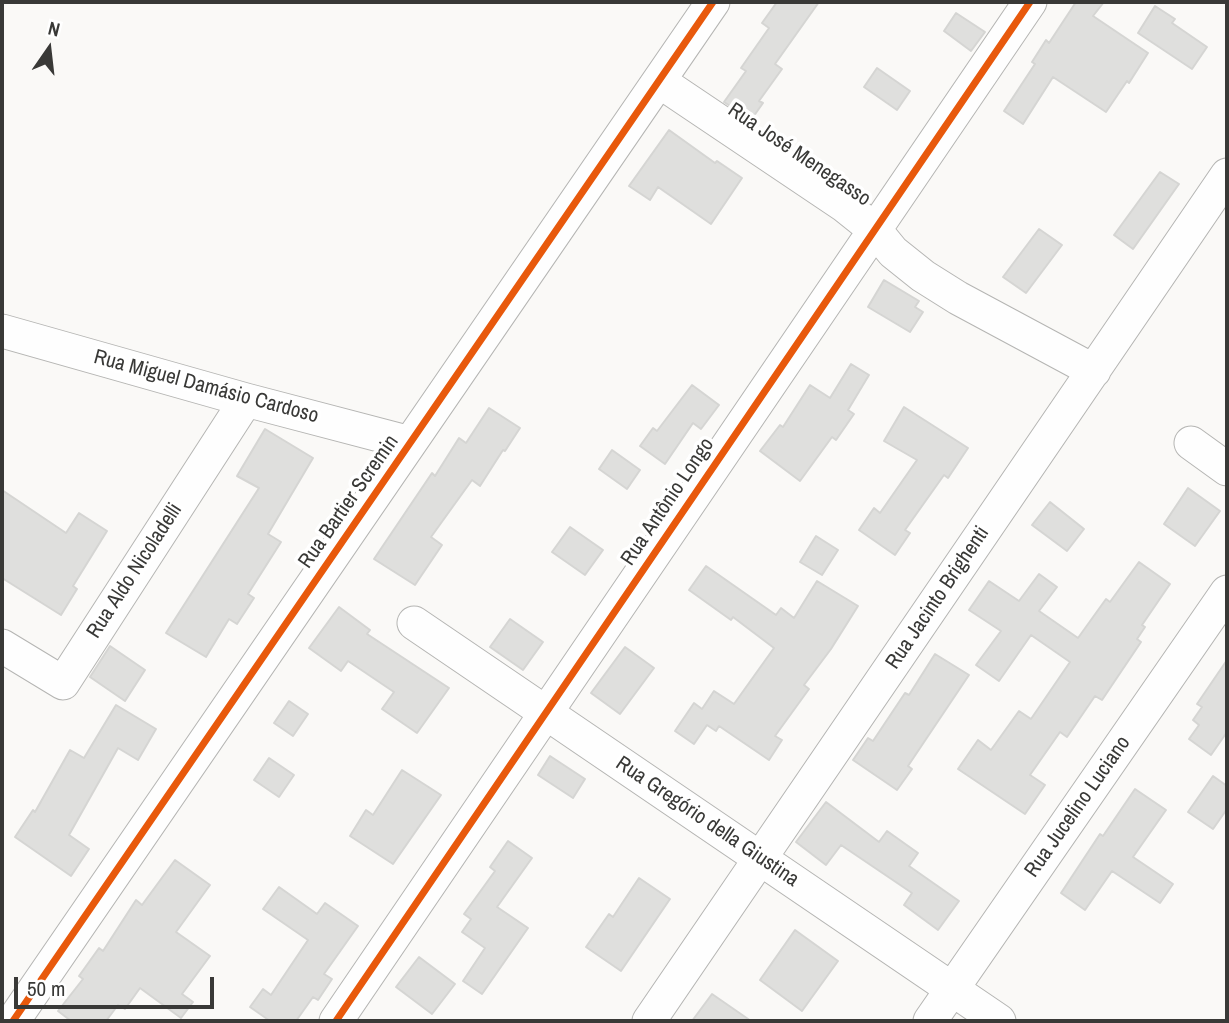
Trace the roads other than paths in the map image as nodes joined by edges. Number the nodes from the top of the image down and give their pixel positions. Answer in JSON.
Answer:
{"nodes":[{"id":1,"x":713,"y":2,"type":"edge"},
{"id":2,"x":1030,"y":2,"type":"edge"},
{"id":3,"x":659,"y":81,"type":"junction"},
{"id":4,"x":1227,"y":174,"type":"edge"},
{"id":5,"x":875,"y":230,"type":"junction"},
{"id":6,"x":2,"y":331,"type":"edge"},
{"id":7,"x":1094,"y":371,"type":"junction"},
{"id":8,"x":246,"y":400,"type":"junction"},
{"id":9,"x":411,"y":443,"type":"junction"},
{"id":10,"x":1191,"y":443,"type":"dead end"},
{"id":11,"x":1227,"y":469,"type":"edge"},
{"id":12,"x":1227,"y":592,"type":"edge"},
{"id":13,"x":414,"y":623,"type":"dead end"},
{"id":14,"x":2,"y":646,"type":"edge"},
{"id":15,"x":546,"y":713,"type":"junction"},
{"id":16,"x":760,"y":858,"type":"junction"},
{"id":17,"x":952,"y":989,"type":"junction"},
{"id":18,"x":13,"y":1021,"type":"edge"},
{"id":19,"x":336,"y":1021,"type":"edge"},
{"id":20,"x":649,"y":1021,"type":"edge"},
{"id":21,"x":930,"y":1021,"type":"edge"},
{"id":22,"x":999,"y":1021,"type":"edge"}],
"edges":[{"from":1,"to":3,"type":"street","name":"Rua Bartier Scremin"},
{"from":2,"to":5,"type":"street","name":"Rua Antônio Longo"},
{"from":3,"to":5,"type":"street","name":"Rua José Menegasso"},
{"from":3,"to":9,"type":"street","name":"Rua Bartier Scremin"},
{"from":4,"to":7,"type":"street","name":"Rua Jacinto Brighenti"},
{"from":5,"to":7,"type":"street","name":"Rua José Menegasso"},
{"from":5,"to":15,"type":"street","name":"Rua Antônio Longo"},
{"from":6,"to":8,"type":"street","name":"Rua Miguel Damásio Cardoso"},
{"from":7,"to":16,"type":"street","name":"Rua Jacinto Brighenti"},
{"from":8,"to":9,"type":"street","name":"Rua Miguel Damásio Cardoso"},
{"from":8,"to":14,"type":"street","name":"Rua Aldo Nicoladelli"},
{"from":9,"to":18,"type":"street","name":"Rua Bartier Scremin"},
{"from":10,"to":11,"type":"street"},
{"from":12,"to":17,"type":"street","name":"Rua Jucelino Luciano"},
{"from":13,"to":15,"type":"street","name":"Rua Gregório della Giustina"},
{"from":15,"to":16,"type":"street","name":"Rua Gregório della Giustina"},
{"from":15,"to":19,"type":"street","name":"Rua Antônio Longo"},
{"from":16,"to":17,"type":"street","name":"Rua Gregório della Giustina"},
{"from":16,"to":20,"type":"street","name":"Rua Jacinto Brighenti"},
{"from":17,"to":21,"type":"street","name":"Rua Jucelino Luciano"},
{"from":17,"to":22,"type":"street","name":"Rua Gregório della Giustina"}]}
